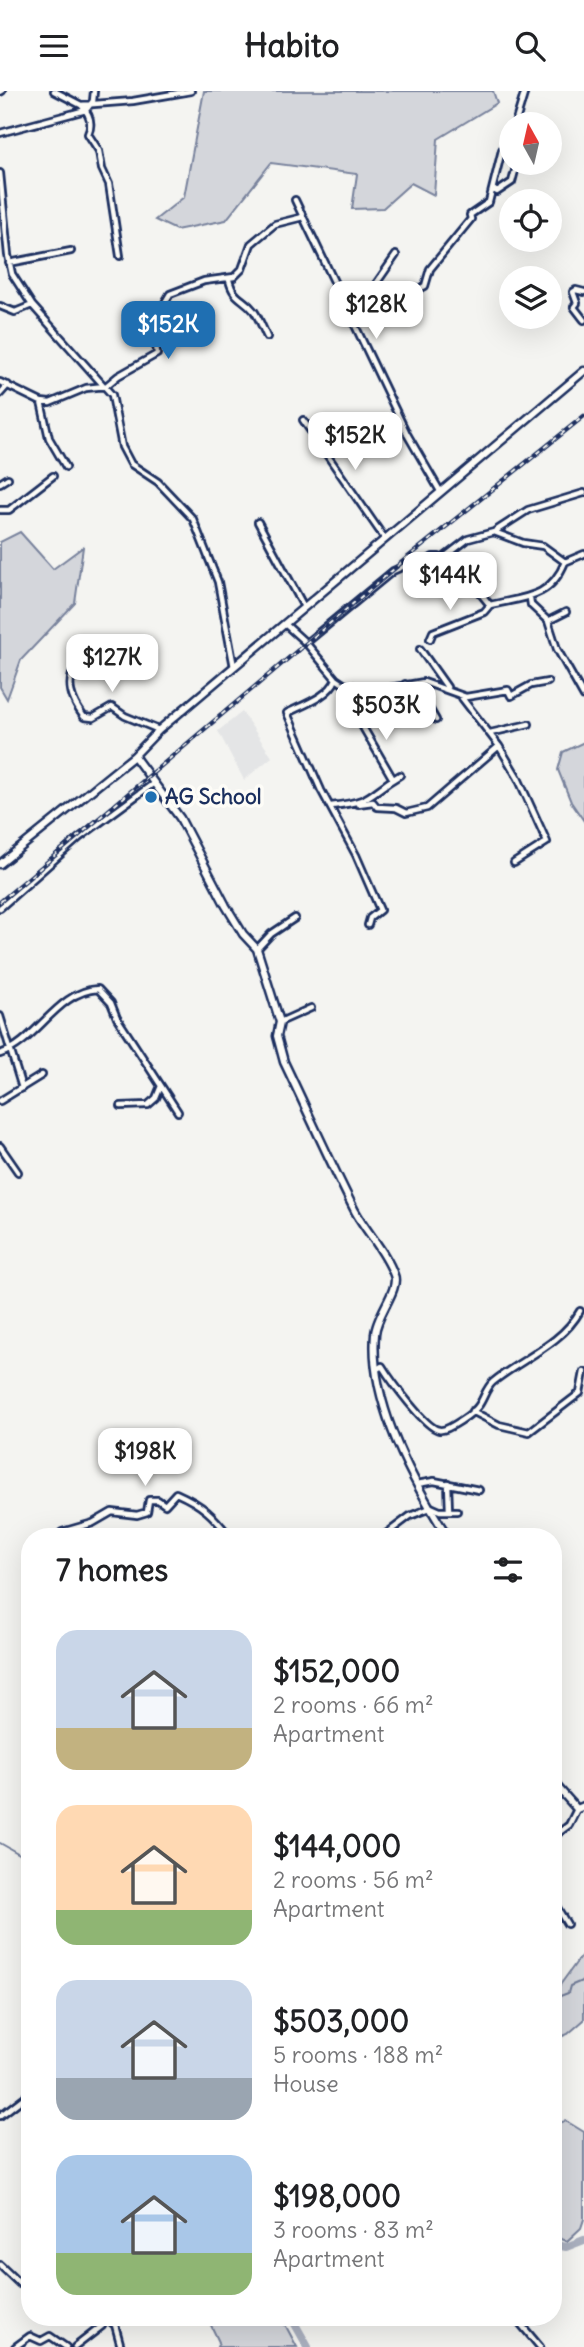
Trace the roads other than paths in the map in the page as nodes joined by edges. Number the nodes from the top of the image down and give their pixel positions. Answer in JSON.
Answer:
{"nodes":[{"id":1,"x":54,"y":91,"type":"edge"},
{"id":2,"x":94,"y":91,"type":"edge"},
{"id":3,"x":191,"y":91,"type":"edge"},
{"id":4,"x":527,"y":92,"type":"edge"},
{"id":5,"x":87,"y":107,"type":"junction"},
{"id":6,"x":520,"y":112,"type":"edge"},
{"id":7,"x":0,"y":133,"type":"edge"},
{"id":8,"x":499,"y":162,"type":"edge"},
{"id":9,"x":0,"y":173,"type":"edge"},
{"id":10,"x":514,"y":175,"type":"edge"},
{"id":11,"x":492,"y":190,"type":"junction"},
{"id":12,"x":295,"y":200,"type":"dead end"},
{"id":13,"x":303,"y":218,"type":"junction"},
{"id":14,"x":71,"y":251,"type":"dead end"},
{"id":15,"x":396,"y":254,"type":"dead end"},
{"id":16,"x":120,"y":256,"type":"dead end"},
{"id":17,"x":9,"y":263,"type":"junction"},
{"id":18,"x":229,"y":280,"type":"junction"},
{"id":19,"x":370,"y":291,"type":"junction"},
{"id":20,"x":584,"y":292,"type":"edge"},
{"id":21,"x":340,"y":299,"type":"junction"},
{"id":22,"x":32,"y":305,"type":"junction"},
{"id":23,"x":0,"y":306,"type":"edge"},
{"id":24,"x":584,"y":320,"type":"edge"},
{"id":25,"x":267,"y":337,"type":"dead end"},
{"id":26,"x":584,"y":371,"type":"edge"},
{"id":27,"x":0,"y":382,"type":"edge"},
{"id":28,"x":8,"y":384,"type":"junction"},
{"id":29,"x":106,"y":386,"type":"junction"},
{"id":30,"x":0,"y":394,"type":"edge"},
{"id":31,"x":41,"y":403,"type":"junction"},
{"id":32,"x":303,"y":420,"type":"dead end"},
{"id":33,"x":66,"y":467,"type":"dead end"},
{"id":34,"x":53,"y":476,"type":"dead end"},
{"id":35,"x":8,"y":478,"type":"dead end"},
{"id":36,"x":0,"y":483,"type":"edge"},
{"id":37,"x":440,"y":491,"type":"junction"},
{"id":38,"x":584,"y":493,"type":"edge"},
{"id":39,"x":0,"y":510,"type":"edge"},
{"id":40,"x":258,"y":522,"type":"dead end"},
{"id":41,"x":494,"y":532,"type":"junction"},
{"id":42,"x":385,"y":539,"type":"junction"},
{"id":43,"x":584,"y":554,"type":"edge"},
{"id":44,"x":442,"y":559,"type":"junction"},
{"id":45,"x":565,"y":562,"type":"junction"},
{"id":46,"x":530,"y":597,"type":"junction"},
{"id":47,"x":490,"y":605,"type":"junction"},
{"id":48,"x":304,"y":608,"type":"junction"},
{"id":49,"x":566,"y":612,"type":"dead end"},
{"id":50,"x":548,"y":621,"type":"junction"},
{"id":51,"x":285,"y":624,"type":"junction"},
{"id":52,"x":430,"y":639,"type":"dead end"},
{"id":53,"x":306,"y":643,"type":"junction"},
{"id":54,"x":420,"y":649,"type":"dead end"},
{"id":55,"x":77,"y":665,"type":"dead end"},
{"id":56,"x":234,"y":667,"type":"junction"},
{"id":57,"x":336,"y":679,"type":"junction"},
{"id":58,"x":548,"y":682,"type":"dead end"},
{"id":59,"x":404,"y":684,"type":"junction"},
{"id":60,"x":578,"y":685,"type":"junction"},
{"id":61,"x":447,"y":687,"type":"dead end"},
{"id":62,"x":584,"y":687,"type":"edge"},
{"id":63,"x":458,"y":695,"type":"junction"},
{"id":64,"x":584,"y":697,"type":"edge"},
{"id":65,"x":357,"y":717,"type":"dead end"},
{"id":66,"x":436,"y":720,"type":"dead end"},
{"id":67,"x":529,"y":724,"type":"dead end"},
{"id":68,"x":159,"y":730,"type":"junction"},
{"id":69,"x":489,"y":733,"type":"junction"},
{"id":70,"x":499,"y":746,"type":"junction"},
{"id":71,"x":134,"y":756,"type":"junction"},
{"id":72,"x":400,"y":775,"type":"dead end"},
{"id":73,"x":393,"y":779,"type":"junction"},
{"id":74,"x":155,"y":783,"type":"junction"},
{"id":75,"x":358,"y":804,"type":"junction"},
{"id":76,"x":331,"y":806,"type":"junction"},
{"id":77,"x":514,"y":863,"type":"dead end"},
{"id":78,"x":0,"y":864,"type":"edge"},
{"id":79,"x":0,"y":908,"type":"edge"},
{"id":80,"x":295,"y":918,"type":"dead end"},
{"id":81,"x":368,"y":925,"type":"dead end"},
{"id":82,"x":257,"y":949,"type":"junction"},
{"id":83,"x":311,"y":1008,"type":"dead end"},
{"id":84,"x":0,"y":1016,"type":"edge"},
{"id":85,"x":281,"y":1023,"type":"junction"},
{"id":86,"x":10,"y":1051,"type":"junction"},
{"id":87,"x":0,"y":1054,"type":"edge"},
{"id":88,"x":42,"y":1075,"type":"dead end"},
{"id":89,"x":161,"y":1085,"type":"junction"},
{"id":90,"x":22,"y":1088,"type":"junction"},
{"id":91,"x":0,"y":1101,"type":"edge"},
{"id":92,"x":121,"y":1106,"type":"dead end"},
{"id":93,"x":178,"y":1112,"type":"dead end"},
{"id":94,"x":0,"y":1146,"type":"edge"},
{"id":95,"x":18,"y":1172,"type":"dead end"},
{"id":96,"x":580,"y":1311,"type":"dead end"},
{"id":97,"x":377,"y":1369,"type":"junction"},
{"id":98,"x":584,"y":1372,"type":"edge"},
{"id":99,"x":472,"y":1411,"type":"junction"},
{"id":100,"x":447,"y":1483,"type":"junction"},
{"id":101,"x":417,"y":1484,"type":"junction"},
{"id":102,"x":479,"y":1490,"type":"dead end"},
{"id":103,"x":429,"y":1506,"type":"junction"},
{"id":104,"x":449,"y":1511,"type":"junction"},
{"id":105,"x":457,"y":1511,"type":"dead end"},
{"id":106,"x":76,"y":1528,"type":"edge"},
{"id":107,"x":224,"y":1528,"type":"edge"},
{"id":108,"x":393,"y":1528,"type":"edge"},
{"id":109,"x":442,"y":1528,"type":"edge"},
{"id":110,"x":562,"y":1790,"type":"edge"},
{"id":111,"x":580,"y":1807,"type":"edge"},
{"id":112,"x":562,"y":1830,"type":"edge"},
{"id":113,"x":562,"y":1916,"type":"edge"},
{"id":114,"x":567,"y":1924,"type":"dead end"},
{"id":115,"x":21,"y":2100,"type":"edge"},
{"id":116,"x":0,"y":2116,"type":"edge"},
{"id":117,"x":0,"y":2265,"type":"edge"},
{"id":118,"x":21,"y":2284,"type":"edge"},
{"id":119,"x":102,"y":2326,"type":"edge"},
{"id":120,"x":115,"y":2326,"type":"edge"},
{"id":121,"x":522,"y":2326,"type":"edge"},
{"id":122,"x":15,"y":2347,"type":"edge"},
{"id":123,"x":65,"y":2347,"type":"edge"},
{"id":124,"x":75,"y":2347,"type":"edge"},
{"id":125,"x":121,"y":2347,"type":"edge"},
{"id":126,"x":540,"y":2347,"type":"edge"}],
"edges":[{"from":1,"to":5,"type":"street"},
{"from":2,"to":5,"type":"street"},
{"from":3,"to":5,"type":"street"},
{"from":4,"to":6,"type":"street"},
{"from":5,"to":7,"type":"street"},
{"from":5,"to":16,"type":"street"},
{"from":8,"to":11,"type":"street"},
{"from":9,"to":17,"type":"street"},
{"from":10,"to":11,"type":"street"},
{"from":11,"to":19,"type":"street"},
{"from":12,"to":13,"type":"street"},
{"from":13,"to":18,"type":"street"},
{"from":13,"to":21,"type":"street"},
{"from":14,"to":17,"type":"street"},
{"from":15,"to":19,"type":"street"},
{"from":17,"to":22,"type":"street"},
{"from":18,"to":25,"type":"street"},
{"from":18,"to":29,"type":"street"},
{"from":19,"to":21,"type":"street"},
{"from":20,"to":24,"type":"street"},
{"from":21,"to":37,"type":"street"},
{"from":22,"to":23,"type":"street"},
{"from":22,"to":29,"type":"street"},
{"from":26,"to":37,"type":"main road"},
{"from":27,"to":28,"type":"street"},
{"from":28,"to":30,"type":"street"},
{"from":28,"to":31,"type":"street"},
{"from":29,"to":31,"type":"street"},
{"from":29,"to":56,"type":"street"},
{"from":31,"to":33,"type":"street"},
{"from":32,"to":42,"type":"street"},
{"from":34,"to":39,"type":"street"},
{"from":35,"to":36,"type":"street"},
{"from":37,"to":42,"type":"main road"},
{"from":38,"to":41,"type":"street"},
{"from":40,"to":48,"type":"street"},
{"from":41,"to":44,"type":"street"},
{"from":41,"to":45,"type":"street"},
{"from":42,"to":48,"type":"main road"},
{"from":43,"to":45,"type":"street"},
{"from":44,"to":47,"type":"street"},
{"from":44,"to":53,"type":"street"},
{"from":45,"to":46,"type":"street"},
{"from":46,"to":47,"type":"street"},
{"from":46,"to":50,"type":"street"},
{"from":47,"to":52,"type":"street"},
{"from":48,"to":51,"type":"main road"},
{"from":49,"to":50,"type":"street"},
{"from":50,"to":60,"type":"street"},
{"from":51,"to":53,"type":"street"},
{"from":51,"to":56,"type":"main road"},
{"from":53,"to":57,"type":"street"},
{"from":54,"to":61,"type":"street"},
{"from":55,"to":68,"type":"street"},
{"from":56,"to":68,"type":"main road"},
{"from":57,"to":59,"type":"street"},
{"from":57,"to":76,"type":"street"},
{"from":58,"to":63,"type":"street"},
{"from":59,"to":63,"type":"street"},
{"from":59,"to":66,"type":"street"},
{"from":60,"to":62,"type":"street"},
{"from":60,"to":64,"type":"street"},
{"from":63,"to":69,"type":"street"},
{"from":65,"to":73,"type":"street"},
{"from":67,"to":69,"type":"street"},
{"from":68,"to":71,"type":"main road"},
{"from":69,"to":70,"type":"street"},
{"from":70,"to":75,"type":"street"},
{"from":70,"to":77,"type":"street"},
{"from":71,"to":74,"type":"main road"},
{"from":71,"to":78,"type":"main road"},
{"from":72,"to":73,"type":"street"},
{"from":73,"to":75,"type":"street"},
{"from":74,"to":79,"type":"street"},
{"from":74,"to":82,"type":"main road"},
{"from":75,"to":76,"type":"street"},
{"from":76,"to":81,"type":"street"},
{"from":80,"to":82,"type":"street"},
{"from":82,"to":85,"type":"main road"},
{"from":83,"to":85,"type":"street"},
{"from":84,"to":86,"type":"street"},
{"from":85,"to":97,"type":"main road"},
{"from":86,"to":87,"type":"street"},
{"from":86,"to":89,"type":"street"},
{"from":86,"to":90,"type":"street"},
{"from":88,"to":90,"type":"street"},
{"from":89,"to":92,"type":"street"},
{"from":89,"to":93,"type":"street"},
{"from":90,"to":91,"type":"street"},
{"from":94,"to":95,"type":"street"},
{"from":96,"to":99,"type":"street"},
{"from":97,"to":99,"type":"street"},
{"from":97,"to":101,"type":"main road"},
{"from":98,"to":99,"type":"street"},
{"from":100,"to":101,"type":"street"},
{"from":100,"to":102,"type":"street"},
{"from":100,"to":104,"type":"street"},
{"from":101,"to":103,"type":"main road"},
{"from":103,"to":104,"type":"street"},
{"from":103,"to":108,"type":"street"},
{"from":103,"to":109,"type":"main road"},
{"from":104,"to":105,"type":"street"},
{"from":106,"to":107,"type":"street"},
{"from":110,"to":111,"type":"main road"},
{"from":111,"to":112,"type":"street"},
{"from":113,"to":114,"type":"street"},
{"from":115,"to":116,"type":"street"},
{"from":117,"to":118,"type":"street"},
{"from":119,"to":124,"type":"street"},
{"from":120,"to":125,"type":"street"},
{"from":121,"to":126,"type":"street"},
{"from":122,"to":123,"type":"street"}]}
